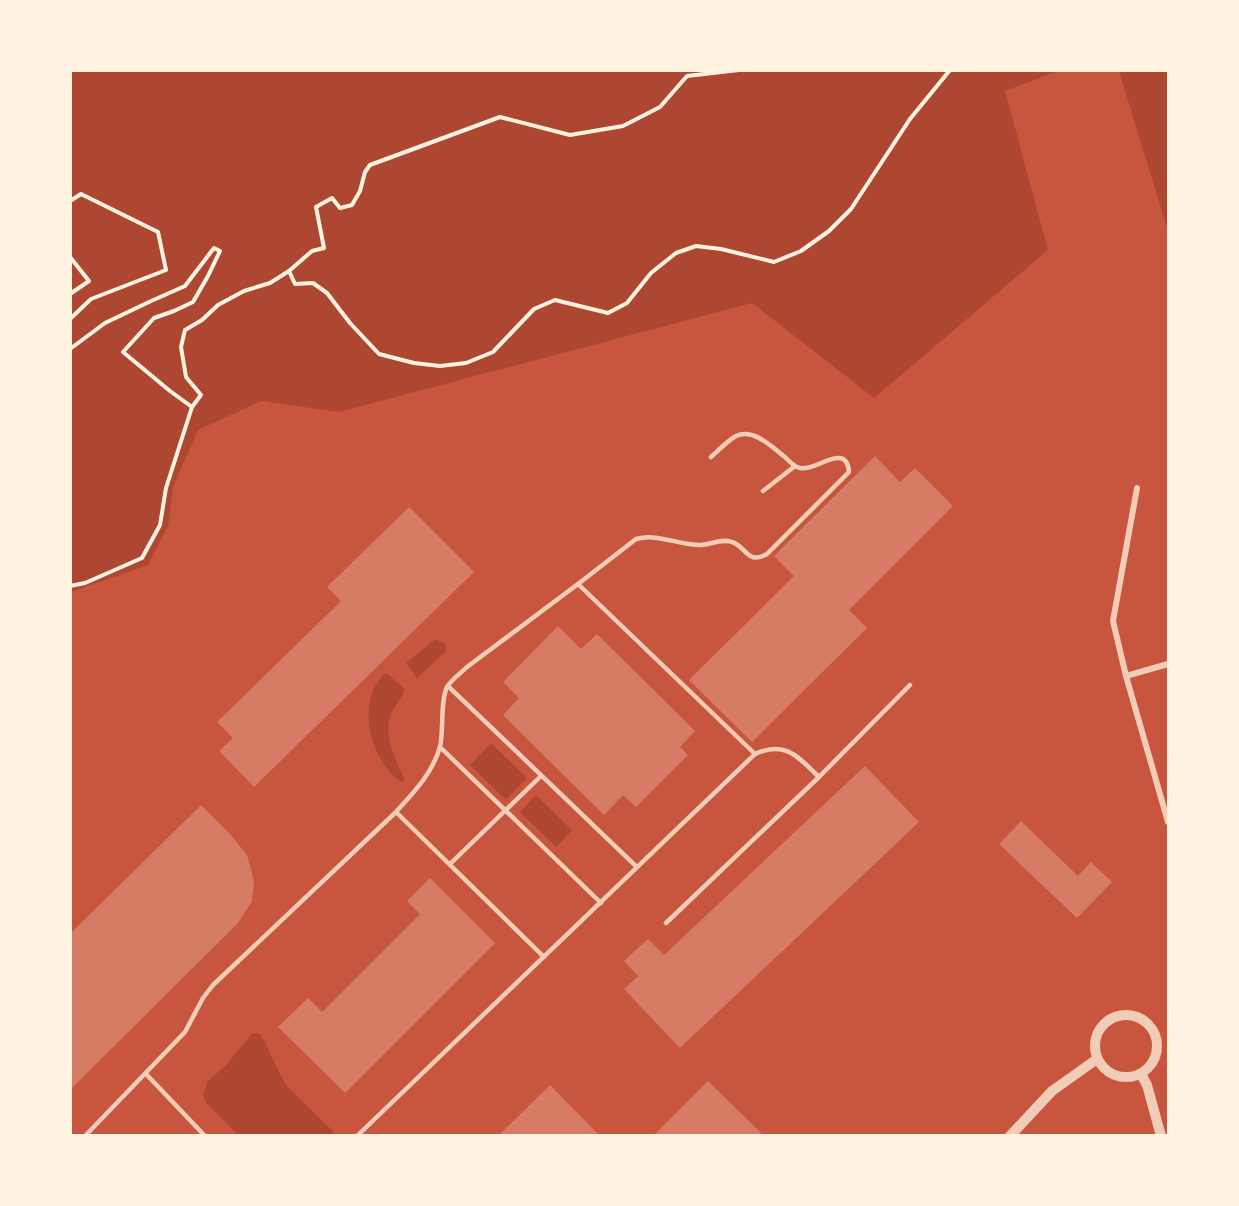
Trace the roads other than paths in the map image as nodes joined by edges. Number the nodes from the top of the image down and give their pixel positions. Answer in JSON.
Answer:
{"nodes":[{"id":1,"x":711,"y":457,"type":"dead end"},
{"id":2,"x":795,"y":466,"type":"junction"},
{"id":3,"x":1137,"y":488,"type":"dead end"},
{"id":4,"x":763,"y":491,"type":"dead end"},
{"id":5,"x":578,"y":584,"type":"junction"},
{"id":6,"x":1168,"y":664,"type":"edge"},
{"id":7,"x":1125,"y":676,"type":"junction"},
{"id":8,"x":910,"y":685,"type":"dead end"},
{"id":9,"x":448,"y":686,"type":"junction"},
{"id":10,"x":440,"y":747,"type":"junction"},
{"id":11,"x":755,"y":754,"type":"junction"},
{"id":12,"x":542,"y":776,"type":"junction"},
{"id":13,"x":819,"y":777,"type":"junction"},
{"id":14,"x":506,"y":811,"type":"junction"},
{"id":15,"x":396,"y":812,"type":"junction"},
{"id":16,"x":1168,"y":822,"type":"edge"},
{"id":17,"x":450,"y":864,"type":"junction"},
{"id":18,"x":637,"y":867,"type":"junction"},
{"id":19,"x":601,"y":903,"type":"junction"},
{"id":20,"x":666,"y":923,"type":"dead end"},
{"id":21,"x":544,"y":957,"type":"junction"},
{"id":22,"x":1097,"y":1059,"type":"junction"},
{"id":23,"x":146,"y":1074,"type":"junction"},
{"id":24,"x":1141,"y":1074,"type":"junction"},
{"id":25,"x":85,"y":1136,"type":"edge"},
{"id":26,"x":205,"y":1136,"type":"edge"},
{"id":27,"x":357,"y":1136,"type":"edge"},
{"id":28,"x":1010,"y":1136,"type":"edge"},
{"id":29,"x":1161,"y":1136,"type":"edge"}],
"edges":[{"from":1,"to":2,"type":"lane"},
{"from":2,"to":4,"type":"lane"},
{"from":2,"to":5,"type":"lane"},
{"from":3,"to":7,"type":"street"},
{"from":5,"to":9,"type":"lane"},
{"from":5,"to":11,"type":"lane"},
{"from":6,"to":7,"type":"street"},
{"from":7,"to":16,"type":"street"},
{"from":8,"to":13,"type":"lane"},
{"from":9,"to":10,"type":"lane"},
{"from":9,"to":12,"type":"lane"},
{"from":10,"to":14,"type":"lane"},
{"from":10,"to":15,"type":"lane"},
{"from":11,"to":13,"type":"lane"},
{"from":11,"to":18,"type":"lane"},
{"from":12,"to":14,"type":"lane"},
{"from":12,"to":18,"type":"lane"},
{"from":13,"to":20,"type":"lane"},
{"from":14,"to":17,"type":"lane"},
{"from":14,"to":19,"type":"lane"},
{"from":15,"to":17,"type":"lane"},
{"from":15,"to":23,"type":"lane"},
{"from":17,"to":21,"type":"lane"},
{"from":18,"to":19,"type":"lane"},
{"from":19,"to":21,"type":"lane"},
{"from":21,"to":27,"type":"lane"},
{"from":22,"to":24,"type":"street"},
{"from":22,"to":24,"type":"street"},
{"from":22,"to":28,"type":"street"},
{"from":23,"to":25,"type":"lane"},
{"from":23,"to":26,"type":"lane"},
{"from":24,"to":29,"type":"street"}]}
